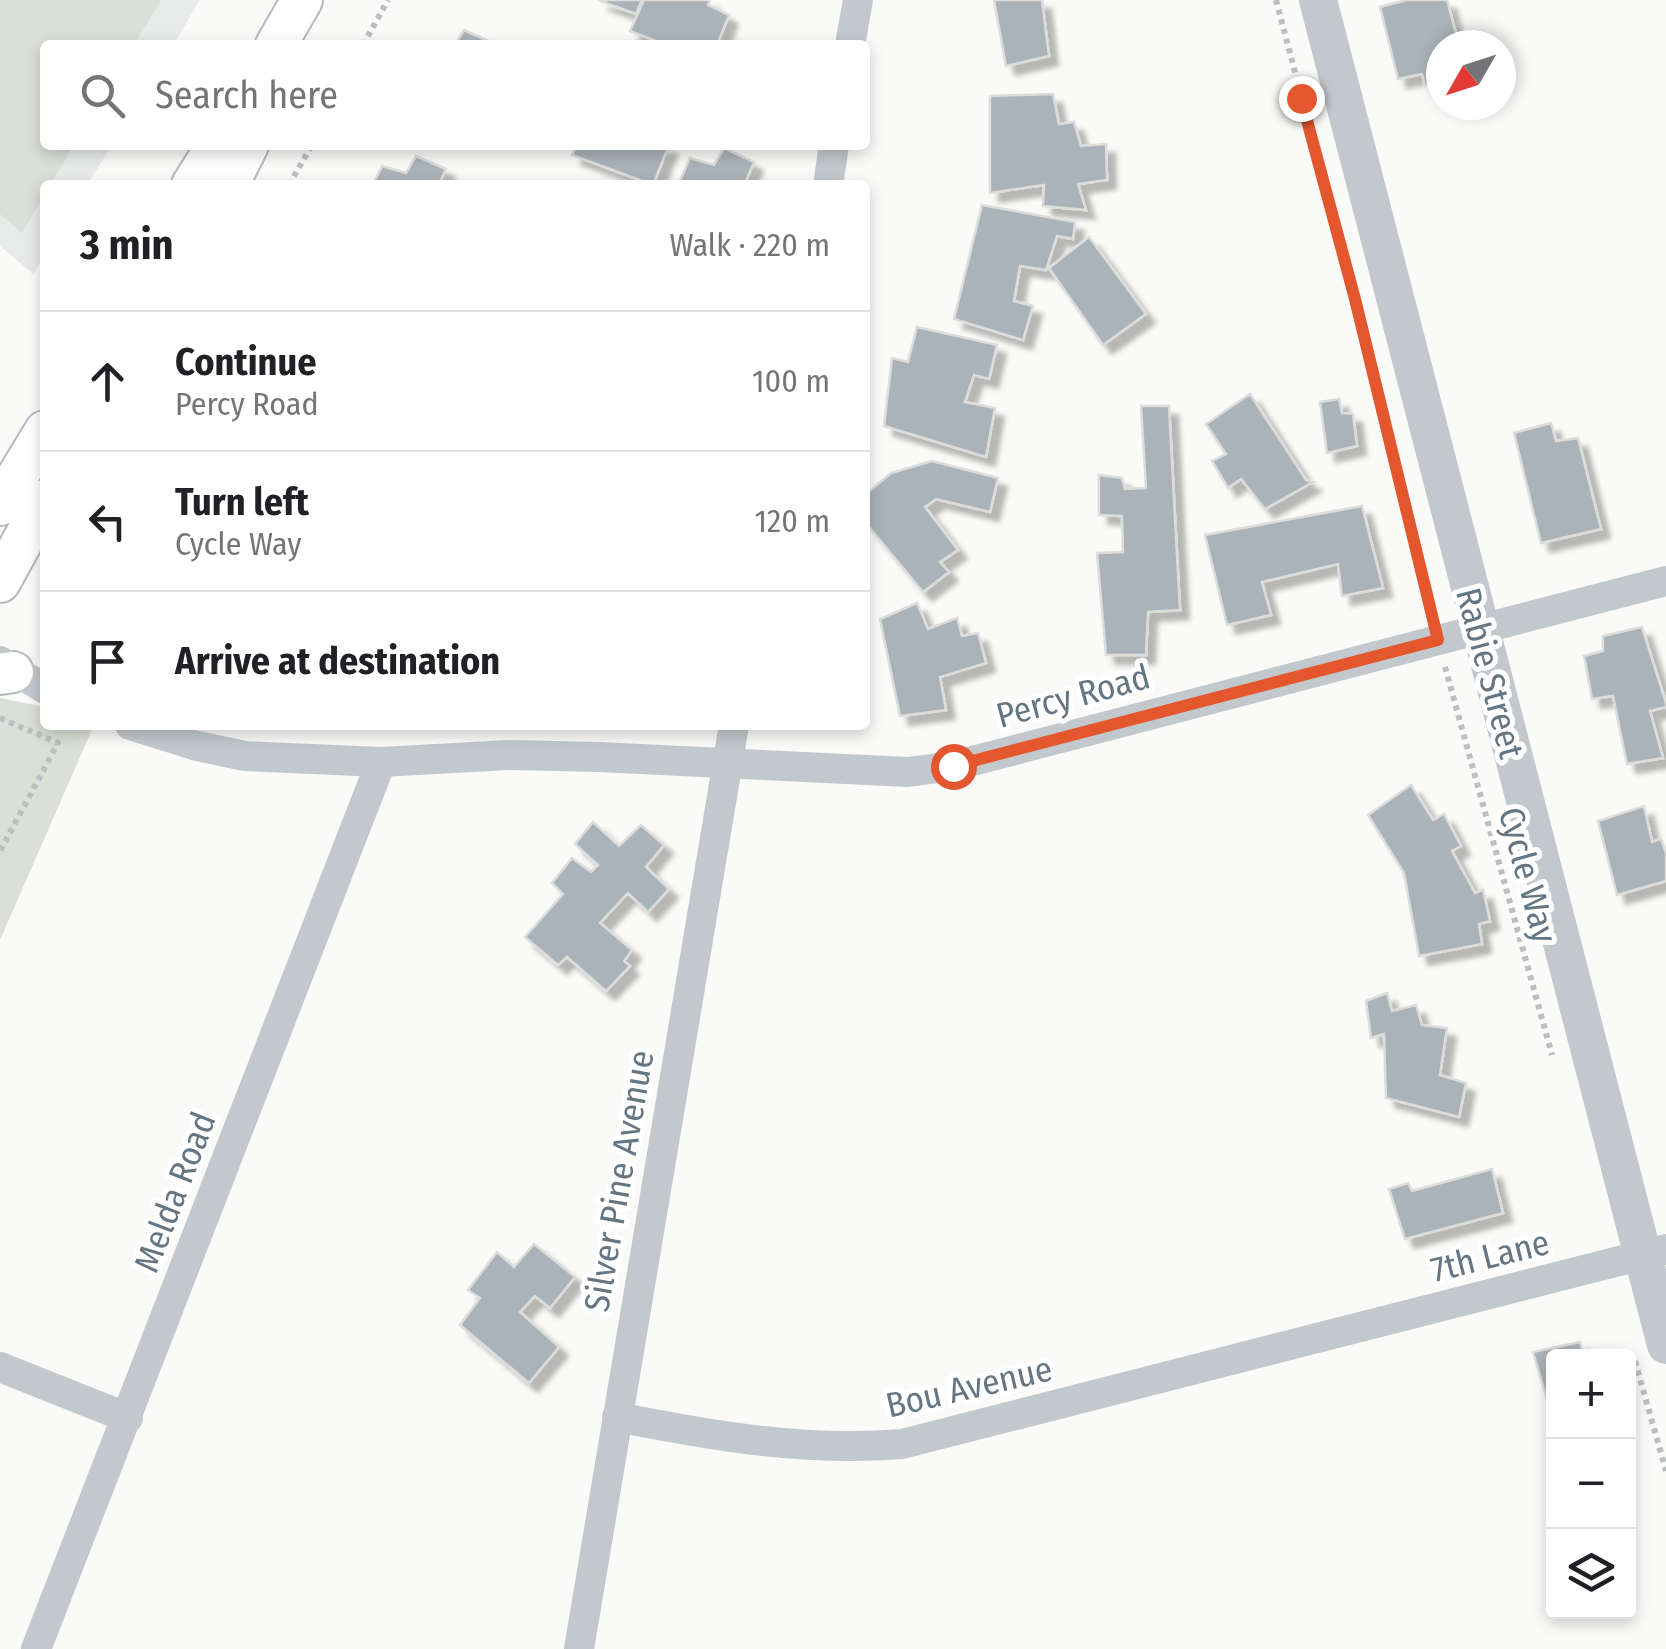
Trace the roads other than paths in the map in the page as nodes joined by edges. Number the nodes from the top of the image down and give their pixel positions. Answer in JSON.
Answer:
{"nodes":[{"id":1,"x":302,"y":0,"type":"edge"},
{"id":2,"x":326,"y":0,"type":"edge"},
{"id":3,"x":858,"y":0,"type":"edge"},
{"id":4,"x":1318,"y":0,"type":"edge"},
{"id":5,"x":279,"y":40,"type":"edge"},
{"id":6,"x":303,"y":40,"type":"edge"},
{"id":7,"x":851,"y":40,"type":"edge"},
{"id":8,"x":214,"y":150,"type":"edge"},
{"id":9,"x":246,"y":150,"type":"edge"},
{"id":10,"x":833,"y":150,"type":"edge"},
{"id":11,"x":195,"y":180,"type":"edge"},
{"id":12,"x":230,"y":180,"type":"edge"},
{"id":13,"x":829,"y":180,"type":"edge"},
{"id":14,"x":40,"y":440,"type":"edge"},
{"id":15,"x":0,"y":505,"type":"edge"},
{"id":16,"x":40,"y":509,"type":"edge"},
{"id":17,"x":1666,"y":580,"type":"edge"},
{"id":18,"x":0,"y":582,"type":"edge"},
{"id":19,"x":1479,"y":629,"type":"junction"},
{"id":20,"x":146,"y":730,"type":"edge"},
{"id":21,"x":733,"y":730,"type":"edge"},
{"id":22,"x":381,"y":762,"type":"junction"},
{"id":23,"x":728,"y":762,"type":"junction"},
{"id":24,"x":1655,"y":1252,"type":"edge"},
{"id":25,"x":1332,"y":1335,"type":"joint"},
{"id":26,"x":1648,"y":1346,"type":"edge"},
{"id":27,"x":0,"y":1367,"type":"edge"},
{"id":28,"x":128,"y":1418,"type":"junction"},
{"id":29,"x":617,"y":1418,"type":"junction"},
{"id":30,"x":36,"y":1649,"type":"edge"},
{"id":31,"x":579,"y":1649,"type":"edge"}],
"edges":[{"from":1,"to":5,"type":"main road"},
{"from":2,"to":6,"type":"main road"},
{"from":3,"to":7,"type":"street"},
{"from":4,"to":19,"type":"street","name":"Rabie Street"},
{"from":8,"to":11,"type":"main road"},
{"from":9,"to":12,"type":"main road"},
{"from":10,"to":13,"type":"street"},
{"from":14,"to":15,"type":"main road"},
{"from":16,"to":18,"type":"main road"},
{"from":17,"to":19,"type":"street","name":"Percy Road"},
{"from":19,"to":23,"type":"street","name":"Percy Road"},
{"from":19,"to":24,"type":"street","name":"Rabie Street"},
{"from":20,"to":22,"type":"street","name":"Percy Road"},
{"from":21,"to":23,"type":"street","name":"Silver Pine Avenue"},
{"from":22,"to":23,"type":"street","name":"Percy Road"},
{"from":22,"to":28,"type":"street","name":"Melda Road"},
{"from":23,"to":29,"type":"street","name":"Silver Pine Avenue"},
{"from":24,"to":25,"type":"street","name":"7th Lane"},
{"from":24,"to":26,"type":"street","name":"Rabie Street"},
{"from":25,"to":29,"type":"street","name":"Bou Avenue"},
{"from":27,"to":28,"type":"street"},
{"from":28,"to":30,"type":"street","name":"Melda Road"},
{"from":29,"to":31,"type":"street","name":"Silver Pine Avenue"}]}
